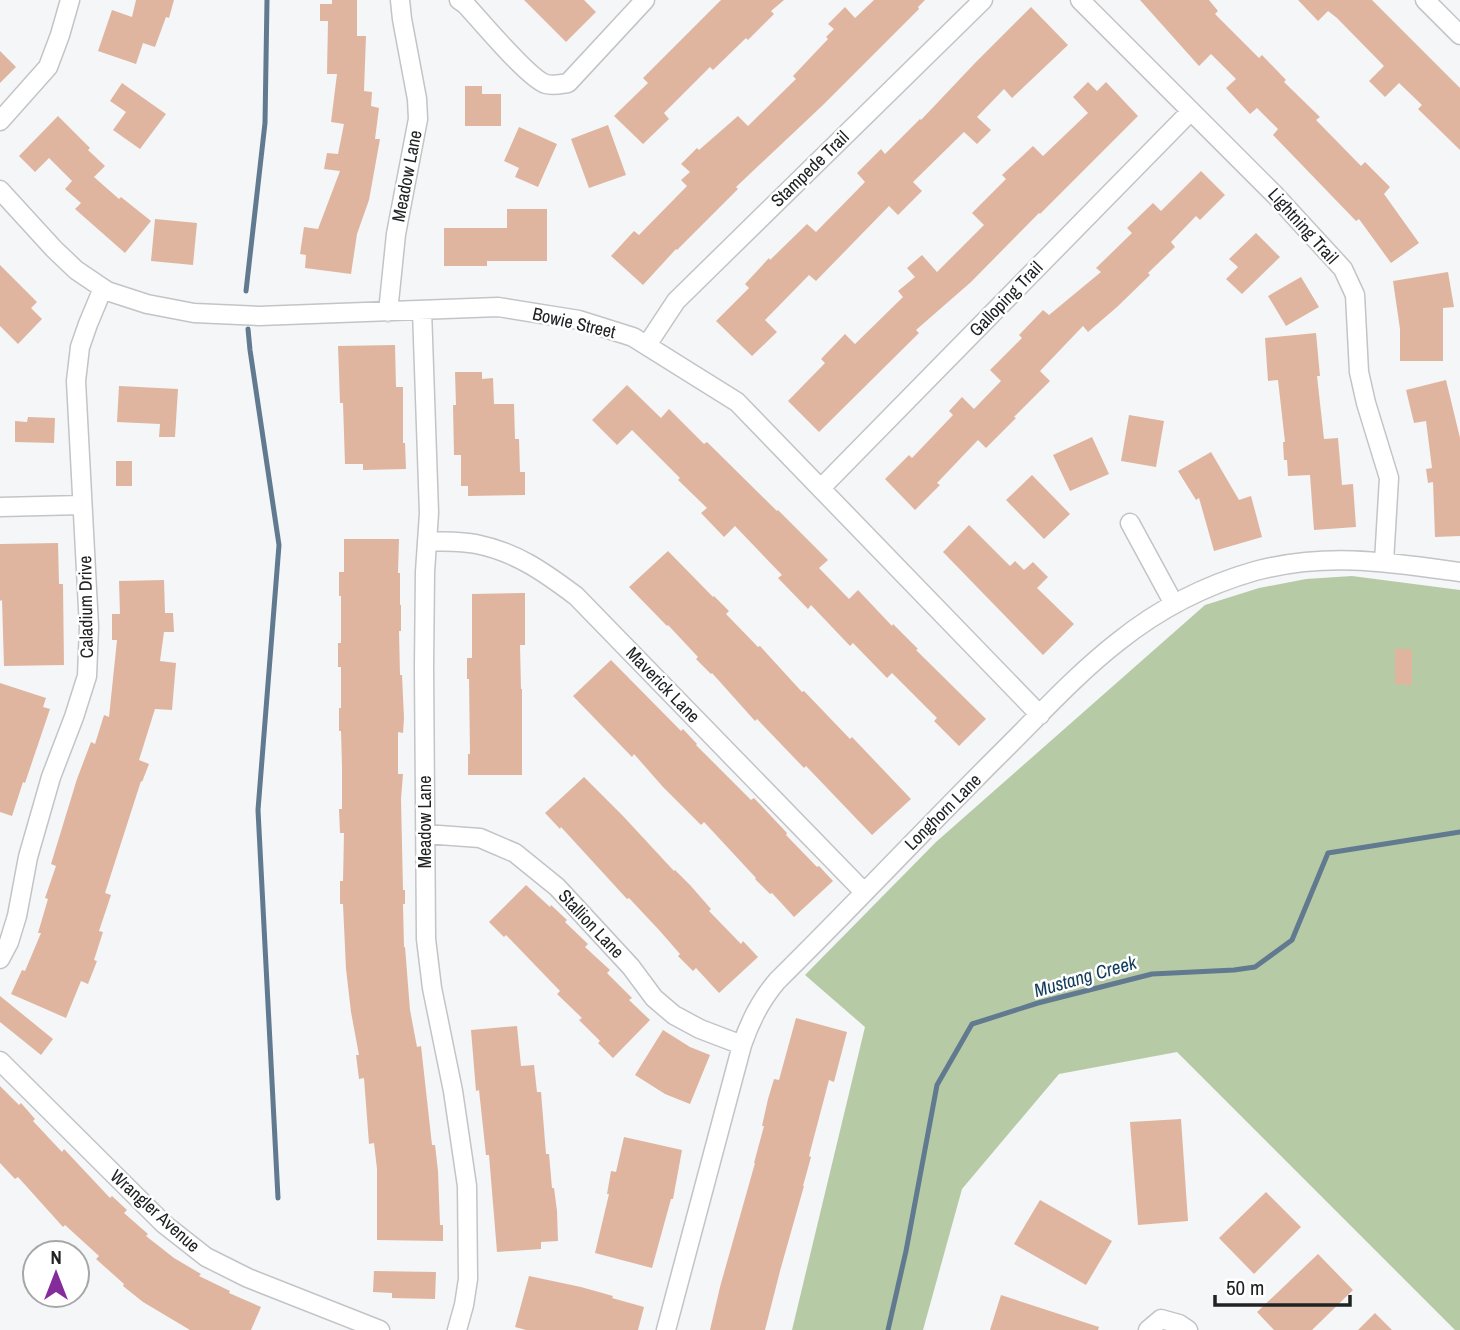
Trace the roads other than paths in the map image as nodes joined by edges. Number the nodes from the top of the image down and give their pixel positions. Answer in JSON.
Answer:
{"nodes":[{"id":1,"x":70,"y":0,"type":"edge"},
{"id":2,"x":400,"y":0,"type":"edge"},
{"id":3,"x":459,"y":0,"type":"edge"},
{"id":4,"x":645,"y":0,"type":"edge"},
{"id":5,"x":982,"y":0,"type":"edge"},
{"id":6,"x":1080,"y":0,"type":"edge"},
{"id":7,"x":1425,"y":0,"type":"edge"},
{"id":8,"x":1460,"y":35,"type":"edge"},
{"id":9,"x":1191,"y":111,"type":"junction"},
{"id":10,"x":0,"y":121,"type":"edge"},
{"id":11,"x":0,"y":190,"type":"edge"},
{"id":12,"x":103,"y":288,"type":"junction"},
{"id":13,"x":422,"y":310,"type":"junction"},
{"id":14,"x":388,"y":312,"type":"junction"},
{"id":15,"x":647,"y":345,"type":"junction"},
{"id":16,"x":821,"y":488,"type":"junction"},
{"id":17,"x":82,"y":505,"type":"junction"},
{"id":18,"x":0,"y":507,"type":"edge"},
{"id":19,"x":1130,"y":523,"type":"dead end"},
{"id":20,"x":427,"y":541,"type":"junction"},
{"id":21,"x":1384,"y":562,"type":"junction"},
{"id":22,"x":1460,"y":572,"type":"edge"},
{"id":23,"x":1174,"y":604,"type":"junction"},
{"id":24,"x":1040,"y":715,"type":"junction"},
{"id":25,"x":425,"y":834,"type":"junction"},
{"id":26,"x":864,"y":892,"type":"junction"},
{"id":27,"x":0,"y":959,"type":"edge"},
{"id":28,"x":742,"y":1045,"type":"junction"},
{"id":29,"x":0,"y":1061,"type":"edge"},
{"id":30,"x":380,"y":1330,"type":"edge"},
{"id":31,"x":457,"y":1330,"type":"edge"},
{"id":32,"x":666,"y":1330,"type":"edge"},
{"id":33,"x":1148,"y":1330,"type":"edge"},
{"id":34,"x":1188,"y":1330,"type":"edge"}],
"edges":[{"from":1,"to":10,"type":"street"},
{"from":2,"to":14,"type":"street","name":"Meadow Lane"},
{"from":3,"to":4,"type":"street"},
{"from":5,"to":15,"type":"street","name":"Stampede Trail"},
{"from":6,"to":9,"type":"street","name":"Lightning Trail"},
{"from":7,"to":8,"type":"street"},
{"from":9,"to":16,"type":"street","name":"Galloping Trail"},
{"from":9,"to":21,"type":"street","name":"Lightning Trail"},
{"from":11,"to":12,"type":"street","name":"Bowie Street"},
{"from":12,"to":14,"type":"street","name":"Bowie Street"},
{"from":12,"to":17,"type":"street","name":"Caladium Drive"},
{"from":13,"to":14,"type":"street","name":"Bowie Street"},
{"from":13,"to":15,"type":"street","name":"Bowie Street"},
{"from":13,"to":20,"type":"street","name":"Meadow Lane"},
{"from":15,"to":16,"type":"street","name":"Bowie Street"},
{"from":16,"to":24,"type":"street","name":"Bowie Street"},
{"from":17,"to":18,"type":"street"},
{"from":17,"to":27,"type":"street","name":"Caladium Drive"},
{"from":19,"to":23,"type":"street"},
{"from":20,"to":25,"type":"street","name":"Meadow Lane"},
{"from":20,"to":26,"type":"street","name":"Maverick Lane"},
{"from":21,"to":22,"type":"street","name":"Longhorn Lane"},
{"from":21,"to":23,"type":"street","name":"Longhorn Lane"},
{"from":23,"to":24,"type":"street","name":"Longhorn Lane"},
{"from":24,"to":26,"type":"street","name":"Longhorn Lane"},
{"from":25,"to":28,"type":"street","name":"Stallion Lane"},
{"from":25,"to":31,"type":"street","name":"Meadow Lane"},
{"from":26,"to":28,"type":"street","name":"Longhorn Lane"},
{"from":28,"to":32,"type":"street","name":"Longhorn Lane"},
{"from":29,"to":30,"type":"street","name":"Wrangler Avenue"},
{"from":33,"to":34,"type":"street"}]}
